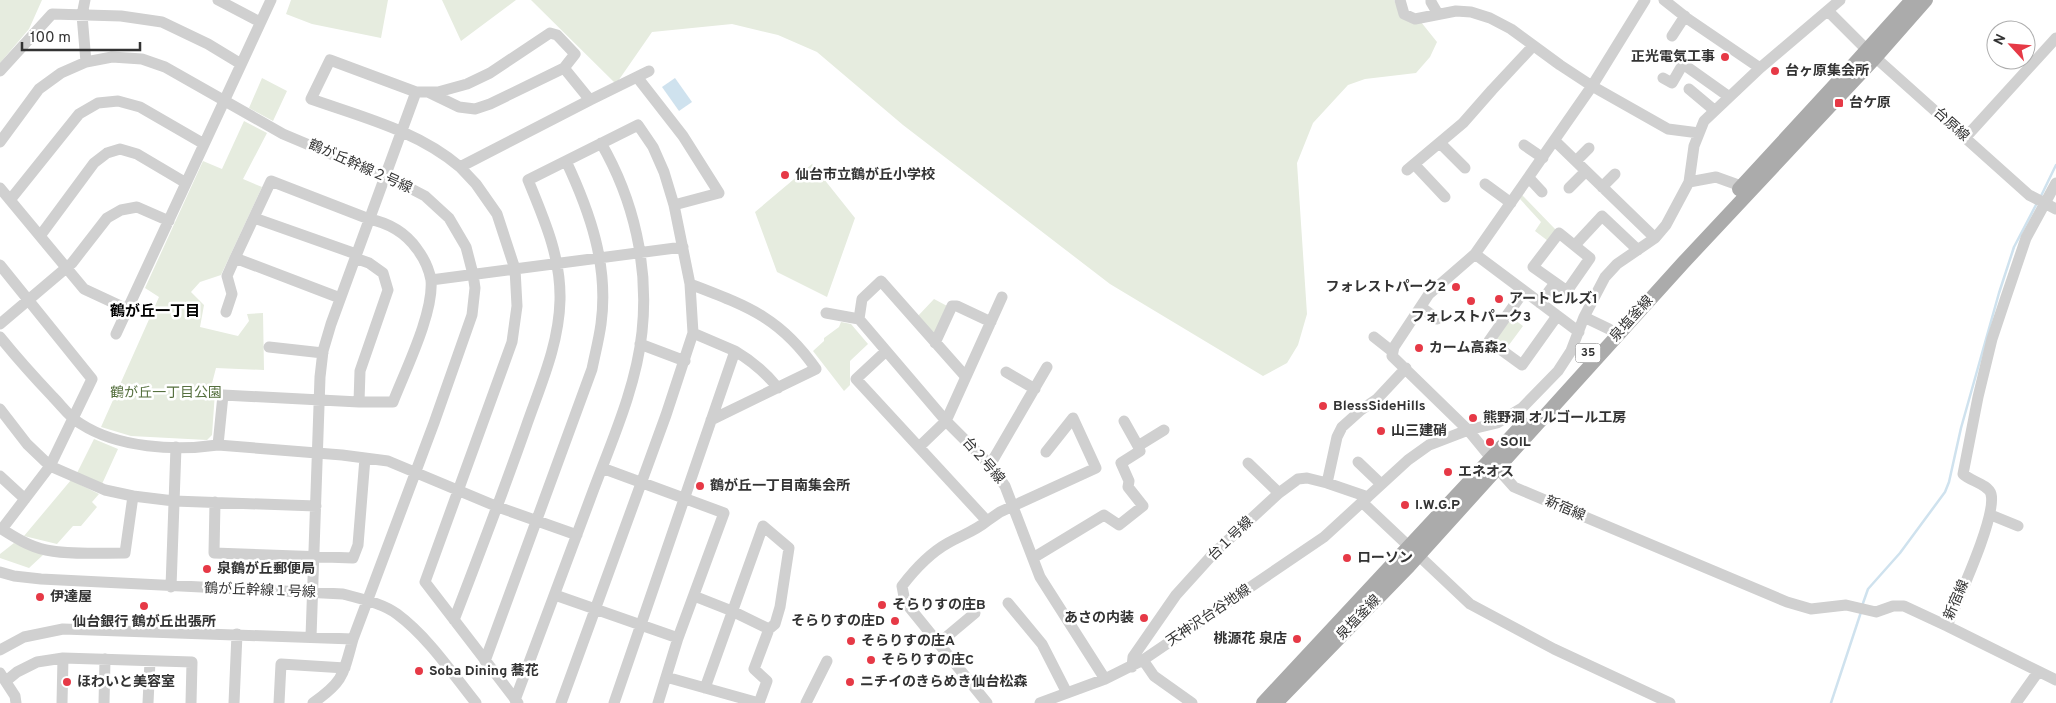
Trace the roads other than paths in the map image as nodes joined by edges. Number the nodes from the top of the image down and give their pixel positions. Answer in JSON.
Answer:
{"nodes":[{"id":1,"x":86,"y":0,"type":"edge"},
{"id":2,"x":218,"y":0,"type":"edge"},
{"id":3,"x":271,"y":0,"type":"edge"},
{"id":4,"x":1400,"y":0,"type":"edge"},
{"id":5,"x":1432,"y":0,"type":"edge"},
{"id":6,"x":1646,"y":0,"type":"edge"},
{"id":7,"x":1664,"y":0,"type":"edge"},
{"id":8,"x":1840,"y":0,"type":"edge"},
{"id":9,"x":1912,"y":0,"type":"edge"},
{"id":10,"x":1926,"y":0,"type":"edge"},
{"id":11,"x":1828,"y":12,"type":"junction"},
{"id":12,"x":1438,"y":14,"type":"junction"},
{"id":13,"x":82,"y":15,"type":"junction"},
{"id":14,"x":1685,"y":16,"type":"junction"},
{"id":15,"x":260,"y":22,"type":"junction"},
{"id":16,"x":1672,"y":36,"type":"dead end"},
{"id":17,"x":2056,"y":38,"type":"edge"},
{"id":18,"x":1533,"y":46,"type":"junction"},
{"id":19,"x":1871,"y":54,"type":"junction"},
{"id":20,"x":86,"y":62,"type":"junction"},
{"id":21,"x":241,"y":64,"type":"junction"},
{"id":22,"x":564,"y":68,"type":"junction"},
{"id":23,"x":1760,"y":68,"type":"junction"},
{"id":24,"x":0,"y":71,"type":"edge"},
{"id":25,"x":649,"y":72,"type":"dead end"},
{"id":26,"x":637,"y":77,"type":"junction"},
{"id":27,"x":1663,"y":78,"type":"dead end"},
{"id":28,"x":1592,"y":86,"type":"junction"},
{"id":29,"x":1689,"y":89,"type":"dead end"},
{"id":30,"x":416,"y":92,"type":"junction"},
{"id":31,"x":428,"y":92,"type":"junction"},
{"id":32,"x":1728,"y":96,"type":"junction"},
{"id":33,"x":590,"y":100,"type":"junction"},
{"id":34,"x":225,"y":101,"type":"junction"},
{"id":35,"x":1714,"y":110,"type":"junction"},
{"id":36,"x":401,"y":132,"type":"junction"},
{"id":37,"x":1699,"y":133,"type":"junction"},
{"id":38,"x":1965,"y":138,"type":"junction"},
{"id":39,"x":1555,"y":141,"type":"junction"},
{"id":40,"x":0,"y":142,"type":"edge"},
{"id":41,"x":602,"y":143,"type":"junction"},
{"id":42,"x":1440,"y":143,"type":"junction"},
{"id":43,"x":204,"y":144,"type":"junction"},
{"id":44,"x":1524,"y":145,"type":"dead end"},
{"id":45,"x":1588,"y":148,"type":"dead end"},
{"id":46,"x":1543,"y":158,"type":"junction"},
{"id":47,"x":566,"y":161,"type":"junction"},
{"id":48,"x":1576,"y":161,"type":"junction"},
{"id":49,"x":460,"y":167,"type":"junction"},
{"id":50,"x":1465,"y":168,"type":"dead end"},
{"id":51,"x":1586,"y":170,"type":"junction"},
{"id":52,"x":1615,"y":174,"type":"dead end"},
{"id":53,"x":384,"y":176,"type":"junction"},
{"id":54,"x":1528,"y":178,"type":"junction"},
{"id":55,"x":1690,"y":182,"type":"junction"},
{"id":56,"x":186,"y":183,"type":"junction"},
{"id":57,"x":2056,"y":183,"type":"edge"},
{"id":58,"x":1485,"y":184,"type":"dead end"},
{"id":59,"x":1741,"y":186,"type":"junction"},
{"id":60,"x":1602,"y":187,"type":"junction"},
{"id":61,"x":0,"y":188,"type":"edge"},
{"id":62,"x":1569,"y":188,"type":"dead end"},
{"id":63,"x":1542,"y":192,"type":"dead end"},
{"id":64,"x":1445,"y":197,"type":"dead end"},
{"id":65,"x":10,"y":200,"type":"junction"},
{"id":66,"x":1511,"y":203,"type":"junction"},
{"id":67,"x":2044,"y":204,"type":"edge"},
{"id":68,"x":674,"y":205,"type":"junction"},
{"id":69,"x":254,"y":218,"type":"junction"},
{"id":70,"x":369,"y":219,"type":"junction"},
{"id":71,"x":169,"y":221,"type":"junction"},
{"id":72,"x":40,"y":236,"type":"junction"},
{"id":73,"x":1655,"y":238,"type":"junction"},
{"id":74,"x":1575,"y":245,"type":"junction"},
{"id":75,"x":683,"y":247,"type":"junction"},
{"id":76,"x":1638,"y":250,"type":"junction"},
{"id":77,"x":640,"y":253,"type":"junction"},
{"id":78,"x":1475,"y":254,"type":"junction"},
{"id":79,"x":356,"y":256,"type":"junction"},
{"id":80,"x":235,"y":258,"type":"junction"},
{"id":81,"x":600,"y":258,"type":"junction"},
{"id":82,"x":557,"y":265,"type":"junction"},
{"id":83,"x":0,"y":266,"type":"edge"},
{"id":84,"x":67,"y":269,"type":"junction"},
{"id":85,"x":515,"y":269,"type":"junction"},
{"id":86,"x":473,"y":274,"type":"junction"},
{"id":87,"x":431,"y":280,"type":"junction"},
{"id":88,"x":1555,"y":283,"type":"junction"},
{"id":89,"x":690,"y":284,"type":"junction"},
{"id":90,"x":1524,"y":291,"type":"junction"},
{"id":91,"x":1002,"y":297,"type":"dead end"},
{"id":92,"x":340,"y":298,"type":"junction"},
{"id":93,"x":28,"y":301,"type":"junction"},
{"id":94,"x":1540,"y":303,"type":"junction"},
{"id":95,"x":1420,"y":307,"type":"junction"},
{"id":96,"x":128,"y":310,"type":"junction"},
{"id":97,"x":226,"y":312,"type":"dead end"},
{"id":98,"x":826,"y":313,"type":"dead end"},
{"id":99,"x":1557,"y":316,"type":"junction"},
{"id":100,"x":1584,"y":317,"type":"junction"},
{"id":101,"x":859,"y":319,"type":"junction"},
{"id":102,"x":1437,"y":319,"type":"dead end"},
{"id":103,"x":991,"y":322,"type":"junction"},
{"id":104,"x":0,"y":324,"type":"edge"},
{"id":105,"x":1609,"y":330,"type":"junction"},
{"id":106,"x":1579,"y":332,"type":"junction"},
{"id":107,"x":693,"y":333,"type":"junction"},
{"id":108,"x":116,"y":334,"type":"dead end"},
{"id":109,"x":0,"y":337,"type":"edge"},
{"id":110,"x":1374,"y":337,"type":"dead end"},
{"id":111,"x":935,"y":343,"type":"junction"},
{"id":112,"x":640,"y":344,"type":"junction"},
{"id":113,"x":269,"y":347,"type":"dead end"},
{"id":114,"x":734,"y":351,"type":"junction"},
{"id":115,"x":885,"y":352,"type":"junction"},
{"id":116,"x":1393,"y":352,"type":"junction"},
{"id":117,"x":323,"y":353,"type":"junction"},
{"id":118,"x":685,"y":361,"type":"junction"},
{"id":119,"x":1047,"y":367,"type":"dead end"},
{"id":120,"x":1406,"y":368,"type":"junction"},
{"id":121,"x":1006,"y":372,"type":"dead end"},
{"id":122,"x":966,"y":378,"type":"junction"},
{"id":123,"x":778,"y":388,"type":"junction"},
{"id":124,"x":1035,"y":389,"type":"junction"},
{"id":125,"x":319,"y":401,"type":"junction"},
{"id":126,"x":359,"y":402,"type":"junction"},
{"id":127,"x":0,"y":409,"type":"edge"},
{"id":128,"x":74,"y":419,"type":"junction"},
{"id":129,"x":711,"y":420,"type":"junction"},
{"id":130,"x":946,"y":420,"type":"junction"},
{"id":131,"x":1124,"y":421,"type":"dead end"},
{"id":132,"x":1164,"y":430,"type":"dead end"},
{"id":133,"x":1468,"y":430,"type":"junction"},
{"id":134,"x":218,"y":445,"type":"junction"},
{"id":135,"x":1138,"y":446,"type":"junction"},
{"id":136,"x":176,"y":447,"type":"junction"},
{"id":137,"x":919,"y":447,"type":"junction"},
{"id":138,"x":1046,"y":452,"type":"dead end"},
{"id":139,"x":317,"y":454,"type":"junction"},
{"id":140,"x":365,"y":458,"type":"junction"},
{"id":141,"x":1358,"y":462,"type":"dead end"},
{"id":142,"x":1248,"y":463,"type":"dead end"},
{"id":143,"x":1494,"y":463,"type":"junction"},
{"id":144,"x":990,"y":465,"type":"junction"},
{"id":145,"x":50,"y":466,"type":"junction"},
{"id":146,"x":602,"y":468,"type":"junction"},
{"id":147,"x":415,"y":471,"type":"junction"},
{"id":148,"x":0,"y":476,"type":"edge"},
{"id":149,"x":642,"y":482,"type":"junction"},
{"id":150,"x":1327,"y":482,"type":"junction"},
{"id":151,"x":1381,"y":484,"type":"junction"},
{"id":152,"x":457,"y":490,"type":"junction"},
{"id":153,"x":1280,"y":493,"type":"junction"},
{"id":154,"x":133,"y":496,"type":"junction"},
{"id":155,"x":683,"y":497,"type":"junction"},
{"id":156,"x":25,"y":499,"type":"junction"},
{"id":157,"x":1366,"y":500,"type":"junction"},
{"id":158,"x":174,"y":501,"type":"junction"},
{"id":159,"x":215,"y":502,"type":"junction"},
{"id":160,"x":316,"y":506,"type":"junction"},
{"id":161,"x":498,"y":507,"type":"junction"},
{"id":162,"x":1012,"y":508,"type":"junction"},
{"id":163,"x":1990,"y":515,"type":"junction"},
{"id":164,"x":536,"y":521,"type":"junction"},
{"id":165,"x":987,"y":521,"type":"junction"},
{"id":166,"x":2018,"y":526,"type":"dead end"},
{"id":167,"x":1,"y":529,"type":"edge"},
{"id":168,"x":577,"y":535,"type":"junction"},
{"id":169,"x":1414,"y":552,"type":"junction"},
{"id":170,"x":314,"y":556,"type":"junction"},
{"id":171,"x":1033,"y":558,"type":"junction"},
{"id":172,"x":0,"y":572,"type":"edge"},
{"id":173,"x":171,"y":587,"type":"junction"},
{"id":174,"x":313,"y":593,"type":"junction"},
{"id":175,"x":555,"y":595,"type":"junction"},
{"id":176,"x":694,"y":596,"type":"junction"},
{"id":177,"x":368,"y":601,"type":"junction"},
{"id":178,"x":1008,"y":603,"type":"dead end"},
{"id":179,"x":596,"y":610,"type":"junction"},
{"id":180,"x":732,"y":611,"type":"junction"},
{"id":181,"x":975,"y":613,"type":"dead end"},
{"id":182,"x":454,"y":620,"type":"junction"},
{"id":183,"x":639,"y":625,"type":"junction"},
{"id":184,"x":1947,"y":626,"type":"junction"},
{"id":185,"x":769,"y":628,"type":"junction"},
{"id":186,"x":237,"y":634,"type":"junction"},
{"id":187,"x":311,"y":637,"type":"junction"},
{"id":188,"x":678,"y":638,"type":"junction"},
{"id":189,"x":353,"y":639,"type":"junction"},
{"id":190,"x":938,"y":644,"type":"junction"},
{"id":191,"x":0,"y":650,"type":"edge"},
{"id":192,"x":63,"y":658,"type":"junction"},
{"id":193,"x":105,"y":659,"type":"junction"},
{"id":194,"x":1143,"y":660,"type":"junction"},
{"id":195,"x":150,"y":661,"type":"junction"},
{"id":196,"x":485,"y":661,"type":"junction"},
{"id":197,"x":827,"y":661,"type":"dead end"},
{"id":198,"x":1132,"y":667,"type":"junction"},
{"id":199,"x":345,"y":668,"type":"junction"},
{"id":200,"x":2038,"y":672,"type":"junction"},
{"id":201,"x":3,"y":677,"type":"edge"},
{"id":202,"x":666,"y":677,"type":"junction"},
{"id":203,"x":1105,"y":679,"type":"junction"},
{"id":204,"x":2056,"y":680,"type":"edge"},
{"id":205,"x":705,"y":688,"type":"junction"},
{"id":206,"x":1067,"y":693,"type":"junction"},
{"id":207,"x":516,"y":702,"type":"edge"},
{"id":208,"x":16,"y":703,"type":"edge"},
{"id":209,"x":62,"y":703,"type":"edge"},
{"id":210,"x":104,"y":703,"type":"edge"},
{"id":211,"x":148,"y":703,"type":"edge"},
{"id":212,"x":192,"y":703,"type":"edge"},
{"id":213,"x":234,"y":703,"type":"edge"},
{"id":214,"x":279,"y":703,"type":"edge"},
{"id":215,"x":313,"y":703,"type":"edge"},
{"id":216,"x":476,"y":703,"type":"edge"},
{"id":217,"x":561,"y":703,"type":"edge"},
{"id":218,"x":614,"y":703,"type":"edge"},
{"id":219,"x":658,"y":703,"type":"edge"},
{"id":220,"x":759,"y":703,"type":"edge"},
{"id":221,"x":806,"y":703,"type":"edge"},
{"id":222,"x":987,"y":703,"type":"edge"},
{"id":223,"x":1040,"y":703,"type":"edge"},
{"id":224,"x":1192,"y":703,"type":"edge"},
{"id":225,"x":1263,"y":703,"type":"edge"},
{"id":226,"x":1276,"y":703,"type":"edge"},
{"id":227,"x":1670,"y":703,"type":"edge"},
{"id":228,"x":2016,"y":703,"type":"edge"}],
"edges":[{"from":1,"to":13,"type":"street"},
{"from":2,"to":15,"type":"street"},
{"from":3,"to":15,"type":"street"},
{"from":4,"to":12,"type":"street"},
{"from":5,"to":12,"type":"street"},
{"from":6,"to":28,"type":"street"},
{"from":7,"to":14,"type":"street"},
{"from":8,"to":11,"type":"street"},
{"from":9,"to":19,"type":"main road","name":"泉塩釜線","number":"35"},
{"from":10,"to":19,"type":"main road","name":"泉塩釜線","number":"35"},
{"from":11,"to":19,"type":"street","name":"台原線"},
{"from":11,"to":23,"type":"street"},
{"from":12,"to":18,"type":"street"},
{"from":13,"to":20,"type":"street"},
{"from":13,"to":21,"type":"street"},
{"from":13,"to":24,"type":"street"},
{"from":14,"to":16,"type":"street"},
{"from":14,"to":23,"type":"street"},
{"from":15,"to":21,"type":"street"},
{"from":17,"to":38,"type":"street"},
{"from":18,"to":28,"type":"street"},
{"from":18,"to":42,"type":"street"},
{"from":19,"to":38,"type":"street","name":"台原線"},
{"from":19,"to":59,"type":"main road","name":"泉塩釜線","number":"35"},
{"from":19,"to":143,"type":"main road","name":"泉塩釜線","number":"35"},
{"from":20,"to":34,"type":"street","name":"鶴が丘幹線２号線"},
{"from":20,"to":40,"type":"street","name":"鶴が丘幹線２号線"},
{"from":21,"to":34,"type":"street"},
{"from":22,"to":31,"type":"street"},
{"from":22,"to":31,"type":"street"},
{"from":22,"to":33,"type":"street"},
{"from":23,"to":32,"type":"street"},
{"from":25,"to":26,"type":"street"},
{"from":26,"to":33,"type":"street"},
{"from":26,"to":68,"type":"street"},
{"from":27,"to":32,"type":"street"},
{"from":28,"to":37,"type":"street"},
{"from":28,"to":39,"type":"street"},
{"from":29,"to":35,"type":"street"},
{"from":30,"to":31,"type":"street"},
{"from":30,"to":36,"type":"street"},
{"from":30,"to":36,"type":"street"},
{"from":32,"to":35,"type":"street"},
{"from":33,"to":49,"type":"street"},
{"from":34,"to":43,"type":"street"},
{"from":34,"to":53,"type":"street","name":"鶴が丘幹線２号線"},
{"from":35,"to":37,"type":"street"},
{"from":36,"to":49,"type":"street"},
{"from":36,"to":53,"type":"street"},
{"from":37,"to":55,"type":"street"},
{"from":38,"to":67,"type":"street","name":"台原線"},
{"from":39,"to":46,"type":"street"},
{"from":39,"to":48,"type":"street"},
{"from":41,"to":47,"type":"street"},
{"from":41,"to":68,"type":"street"},
{"from":41,"to":77,"type":"street"},
{"from":42,"to":50,"type":"street"},
{"from":42,"to":64,"type":"street"},
{"from":43,"to":56,"type":"street"},
{"from":43,"to":65,"type":"street"},
{"from":44,"to":46,"type":"street"},
{"from":45,"to":48,"type":"street"},
{"from":46,"to":54,"type":"street"},
{"from":47,"to":81,"type":"street"},
{"from":47,"to":82,"type":"street"},
{"from":48,"to":51,"type":"street"},
{"from":49,"to":85,"type":"street"},
{"from":51,"to":60,"type":"street"},
{"from":51,"to":62,"type":"street"},
{"from":52,"to":60,"type":"street"},
{"from":53,"to":70,"type":"street"},
{"from":53,"to":86,"type":"street","name":"鶴が丘幹線２号線"},
{"from":54,"to":63,"type":"street"},
{"from":54,"to":66,"type":"street"},
{"from":55,"to":59,"type":"street"},
{"from":55,"to":73,"type":"street","name":"天神沢台谷地線"},
{"from":56,"to":71,"type":"street"},
{"from":56,"to":72,"type":"street"},
{"from":57,"to":67,"type":"street","name":"新宿線"},
{"from":58,"to":66,"type":"street"},
{"from":59,"to":105,"type":"main road","name":"泉塩釜線","number":"35"},
{"from":60,"to":73,"type":"street"},
{"from":61,"to":65,"type":"street"},
{"from":65,"to":72,"type":"street"},
{"from":66,"to":78,"type":"street"},
{"from":67,"to":163,"type":"street","name":"新宿線"},
{"from":68,"to":75,"type":"street"},
{"from":69,"to":70,"type":"street"},
{"from":69,"to":79,"type":"street"},
{"from":69,"to":80,"type":"street"},
{"from":70,"to":79,"type":"street"},
{"from":70,"to":87,"type":"street"},
{"from":71,"to":84,"type":"street"},
{"from":71,"to":96,"type":"street"},
{"from":72,"to":84,"type":"street"},
{"from":73,"to":76,"type":"street","name":"天神沢台谷地線"},
{"from":74,"to":76,"type":"street"},
{"from":74,"to":88,"type":"street"},
{"from":74,"to":88,"type":"street"},
{"from":75,"to":77,"type":"street"},
{"from":75,"to":89,"type":"street"},
{"from":76,"to":100,"type":"street","name":"天神沢台谷地線"},
{"from":77,"to":81,"type":"street"},
{"from":77,"to":112,"type":"street"},
{"from":78,"to":90,"type":"street"},
{"from":78,"to":95,"type":"street"},
{"from":79,"to":92,"type":"street"},
{"from":79,"to":126,"type":"street"},
{"from":80,"to":92,"type":"street"},
{"from":80,"to":97,"type":"street"},
{"from":81,"to":82,"type":"street"},
{"from":81,"to":164,"type":"street"},
{"from":82,"to":85,"type":"street"},
{"from":82,"to":161,"type":"street"},
{"from":83,"to":93,"type":"street"},
{"from":84,"to":93,"type":"street"},
{"from":84,"to":96,"type":"street"},
{"from":85,"to":86,"type":"street"},
{"from":85,"to":152,"type":"street"},
{"from":86,"to":87,"type":"street"},
{"from":86,"to":147,"type":"street","name":"鶴が丘幹線２号線"},
{"from":87,"to":126,"type":"street"},
{"from":88,"to":94,"type":"street"},
{"from":89,"to":107,"type":"street"},
{"from":89,"to":123,"type":"street"},
{"from":90,"to":94,"type":"street"},
{"from":90,"to":99,"type":"street"},
{"from":91,"to":103,"type":"street"},
{"from":92,"to":117,"type":"street"},
{"from":93,"to":104,"type":"street"},
{"from":93,"to":128,"type":"street"},
{"from":94,"to":99,"type":"street"},
{"from":95,"to":102,"type":"street"},
{"from":95,"to":116,"type":"street"},
{"from":96,"to":108,"type":"street"},
{"from":98,"to":101,"type":"street"},
{"from":99,"to":106,"type":"street"},
{"from":100,"to":105,"type":"street"},
{"from":100,"to":106,"type":"street","name":"天神沢台谷地線"},
{"from":101,"to":111,"type":"street"},
{"from":101,"to":115,"type":"street","name":"台２号線"},
{"from":103,"to":111,"type":"street"},
{"from":103,"to":122,"type":"street"},
{"from":105,"to":143,"type":"main road","name":"泉塩釜線","number":"35"},
{"from":106,"to":133,"type":"street","name":"天神沢台谷地線"},
{"from":107,"to":114,"type":"street"},
{"from":107,"to":118,"type":"street"},
{"from":109,"to":128,"type":"street"},
{"from":110,"to":116,"type":"street","name":"新宿線"},
{"from":111,"to":122,"type":"street"},
{"from":112,"to":118,"type":"street"},
{"from":112,"to":146,"type":"street"},
{"from":113,"to":117,"type":"street"},
{"from":114,"to":123,"type":"street"},
{"from":114,"to":129,"type":"street"},
{"from":115,"to":130,"type":"street","name":"台２号線"},
{"from":115,"to":137,"type":"street"},
{"from":116,"to":120,"type":"street","name":"新宿線"},
{"from":117,"to":125,"type":"street"},
{"from":118,"to":149,"type":"street"},
{"from":119,"to":124,"type":"street"},
{"from":120,"to":133,"type":"street","name":"新宿線"},
{"from":120,"to":150,"type":"street"},
{"from":121,"to":124,"type":"street"},
{"from":122,"to":130,"type":"street"},
{"from":123,"to":129,"type":"street"},
{"from":124,"to":144,"type":"street"},
{"from":125,"to":126,"type":"street"},
{"from":125,"to":134,"type":"street"},
{"from":125,"to":139,"type":"street"},
{"from":127,"to":145,"type":"street"},
{"from":128,"to":136,"type":"street"},
{"from":128,"to":145,"type":"street"},
{"from":129,"to":155,"type":"street"},
{"from":130,"to":137,"type":"street"},
{"from":130,"to":144,"type":"street","name":"台２号線"},
{"from":131,"to":135,"type":"street"},
{"from":132,"to":135,"type":"street"},
{"from":133,"to":143,"type":"street","name":"新宿線"},
{"from":133,"to":151,"type":"street","name":"天神沢台谷地線"},
{"from":134,"to":136,"type":"street"},
{"from":134,"to":139,"type":"street"},
{"from":135,"to":171,"type":"street"},
{"from":136,"to":158,"type":"street"},
{"from":137,"to":165,"type":"street"},
{"from":138,"to":162,"type":"street"},
{"from":139,"to":140,"type":"street"},
{"from":139,"to":160,"type":"street"},
{"from":140,"to":147,"type":"street"},
{"from":140,"to":170,"type":"street"},
{"from":141,"to":151,"type":"street"},
{"from":142,"to":153,"type":"street"},
{"from":143,"to":169,"type":"main road","name":"泉塩釜線","number":"35"},
{"from":143,"to":184,"type":"street","name":"新宿線"},
{"from":144,"to":162,"type":"street","name":"台２号線"},
{"from":145,"to":154,"type":"street"},
{"from":145,"to":156,"type":"street"},
{"from":146,"to":149,"type":"street"},
{"from":146,"to":168,"type":"street"},
{"from":147,"to":152,"type":"street"},
{"from":147,"to":177,"type":"street","name":"鶴が丘幹線２号線"},
{"from":148,"to":156,"type":"street"},
{"from":149,"to":155,"type":"street"},
{"from":149,"to":179,"type":"street"},
{"from":150,"to":153,"type":"street","name":"台１号線"},
{"from":150,"to":157,"type":"street","name":"台１号線"},
{"from":151,"to":157,"type":"street","name":"天神沢台谷地線"},
{"from":152,"to":161,"type":"street"},
{"from":152,"to":182,"type":"street"},
{"from":153,"to":198,"type":"street","name":"台１号線"},
{"from":154,"to":158,"type":"street"},
{"from":154,"to":167,"type":"street"},
{"from":155,"to":176,"type":"street"},
{"from":155,"to":183,"type":"street"},
{"from":156,"to":167,"type":"street"},
{"from":157,"to":169,"type":"street"},
{"from":157,"to":194,"type":"street","name":"天神沢台谷地線"},
{"from":158,"to":159,"type":"street"},
{"from":158,"to":173,"type":"street"},
{"from":159,"to":160,"type":"street"},
{"from":159,"to":170,"type":"street"},
{"from":160,"to":170,"type":"street"},
{"from":161,"to":164,"type":"street"},
{"from":161,"to":182,"type":"street"},
{"from":162,"to":165,"type":"street"},
{"from":162,"to":171,"type":"street","name":"台２号線"},
{"from":163,"to":166,"type":"street"},
{"from":163,"to":184,"type":"street","name":"新宿線"},
{"from":164,"to":168,"type":"street"},
{"from":164,"to":196,"type":"street"},
{"from":165,"to":190,"type":"street"},
{"from":168,"to":175,"type":"street"},
{"from":169,"to":225,"type":"main road","name":"泉塩釜線","number":"35"},
{"from":169,"to":226,"type":"main road","name":"泉塩釜線","number":"35"},
{"from":169,"to":227,"type":"street"},
{"from":170,"to":174,"type":"street"},
{"from":171,"to":203,"type":"street","name":"台２号線"},
{"from":172,"to":173,"type":"street","name":"鶴が丘幹線１号線"},
{"from":173,"to":174,"type":"street","name":"鶴が丘幹線１号線"},
{"from":174,"to":177,"type":"street","name":"鶴が丘幹線１号線"},
{"from":174,"to":187,"type":"street"},
{"from":175,"to":179,"type":"street"},
{"from":175,"to":207,"type":"street"},
{"from":176,"to":180,"type":"street"},
{"from":176,"to":188,"type":"street"},
{"from":177,"to":189,"type":"street","name":"鶴が丘幹線２号線"},
{"from":177,"to":216,"type":"street","name":"鶴が丘幹線１号線"},
{"from":178,"to":206,"type":"street"},
{"from":179,"to":183,"type":"street"},
{"from":179,"to":217,"type":"street"},
{"from":180,"to":185,"type":"street"},
{"from":180,"to":185,"type":"street"},
{"from":180,"to":205,"type":"street"},
{"from":181,"to":190,"type":"street"},
{"from":182,"to":196,"type":"street"},
{"from":183,"to":188,"type":"street"},
{"from":183,"to":218,"type":"street"},
{"from":184,"to":200,"type":"street"},
{"from":185,"to":220,"type":"street"},
{"from":186,"to":187,"type":"street"},
{"from":186,"to":191,"type":"street"},
{"from":186,"to":213,"type":"street"},
{"from":187,"to":189,"type":"street"},
{"from":188,"to":202,"type":"street"},
{"from":189,"to":199,"type":"street","name":"鶴が丘幹線２号線"},
{"from":190,"to":222,"type":"street"},
{"from":192,"to":193,"type":"street"},
{"from":192,"to":201,"type":"street"},
{"from":192,"to":209,"type":"street"},
{"from":193,"to":195,"type":"street"},
{"from":193,"to":210,"type":"street"},
{"from":194,"to":198,"type":"street","name":"天神沢台谷地線"},
{"from":194,"to":224,"type":"street"},
{"from":195,"to":211,"type":"street"},
{"from":195,"to":212,"type":"street"},
{"from":196,"to":207,"type":"street"},
{"from":197,"to":221,"type":"street"},
{"from":198,"to":203,"type":"street","name":"天神沢台谷地線"},
{"from":199,"to":214,"type":"street"},
{"from":199,"to":215,"type":"street","name":"鶴が丘幹線２号線"},
{"from":200,"to":204,"type":"street"},
{"from":200,"to":228,"type":"street"},
{"from":201,"to":208,"type":"street"},
{"from":202,"to":205,"type":"street"},
{"from":202,"to":219,"type":"street"},
{"from":203,"to":206,"type":"street","name":"天神沢台谷地線"},
{"from":205,"to":220,"type":"street"},
{"from":206,"to":223,"type":"street","name":"天神沢台谷地線"}]}
